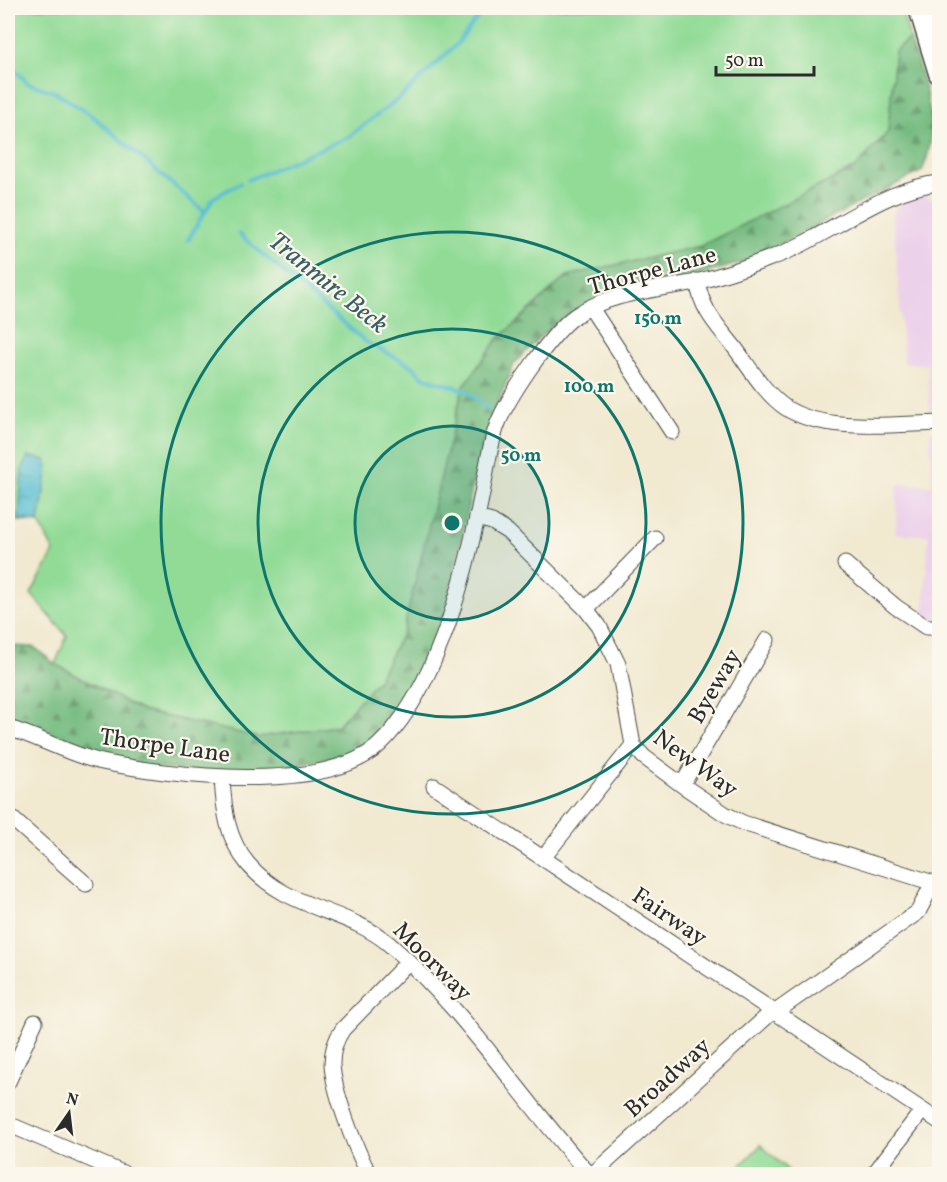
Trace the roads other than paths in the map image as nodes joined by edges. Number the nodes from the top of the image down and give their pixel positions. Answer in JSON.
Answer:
{"nodes":[{"id":1,"x":920,"y":8,"type":"edge"},
{"id":2,"x":939,"y":73,"type":"edge"},
{"id":3,"x":939,"y":183,"type":"edge"},
{"id":4,"x":697,"y":281,"type":"junction"},
{"id":5,"x":591,"y":308,"type":"junction"},
{"id":6,"x":939,"y":423,"type":"edge"},
{"id":7,"x":672,"y":432,"type":"dead end"},
{"id":8,"x":477,"y":518,"type":"junction"},
{"id":9,"x":655,"y":538,"type":"dead end"},
{"id":10,"x":845,"y":564,"type":"dead end"},
{"id":11,"x":586,"y":609,"type":"junction"},
{"id":12,"x":939,"y":627,"type":"edge"},
{"id":13,"x":767,"y":640,"type":"dead end"},
{"id":14,"x":8,"y":728,"type":"edge"},
{"id":15,"x":633,"y":745,"type":"junction"},
{"id":16,"x":222,"y":779,"type":"junction"},
{"id":17,"x":682,"y":785,"type":"junction"},
{"id":18,"x":434,"y":786,"type":"dead end"},
{"id":19,"x":8,"y":816,"type":"edge"},
{"id":20,"x":543,"y":858,"type":"junction"},
{"id":21,"x":86,"y":884,"type":"dead end"},
{"id":22,"x":936,"y":884,"type":"edge"},
{"id":23,"x":408,"y":962,"type":"junction"},
{"id":24,"x":774,"y":1012,"type":"junction"},
{"id":25,"x":35,"y":1022,"type":"dead end"},
{"id":26,"x":8,"y":1082,"type":"edge"},
{"id":27,"x":921,"y":1112,"type":"junction"},
{"id":28,"x":939,"y":1122,"type":"edge"},
{"id":29,"x":8,"y":1124,"type":"edge"},
{"id":30,"x":125,"y":1174,"type":"edge"},
{"id":31,"x":369,"y":1174,"type":"edge"},
{"id":32,"x":591,"y":1174,"type":"edge"},
{"id":33,"x":874,"y":1174,"type":"edge"}],
"edges":[{"from":1,"to":2,"type":"main road"},
{"from":3,"to":4,"type":"street","name":"Thorpe Lane"},
{"from":4,"to":5,"type":"street","name":"Thorpe Lane"},
{"from":4,"to":6,"type":"street"},
{"from":5,"to":7,"type":"street"},
{"from":5,"to":8,"type":"street","name":"Thorpe Lane"},
{"from":8,"to":11,"type":"street","name":"New Way"},
{"from":8,"to":16,"type":"street","name":"Thorpe Lane"},
{"from":9,"to":11,"type":"street"},
{"from":10,"to":12,"type":"street"},
{"from":11,"to":15,"type":"street","name":"New Way"},
{"from":13,"to":17,"type":"street","name":"Byeway"},
{"from":14,"to":16,"type":"street","name":"Thorpe Lane"},
{"from":15,"to":17,"type":"street","name":"New Way"},
{"from":15,"to":20,"type":"street"},
{"from":16,"to":23,"type":"street","name":"Moorway"},
{"from":17,"to":22,"type":"street","name":"New Way"},
{"from":18,"to":20,"type":"street","name":"Fairway"},
{"from":19,"to":21,"type":"street"},
{"from":20,"to":24,"type":"street","name":"Fairway"},
{"from":22,"to":24,"type":"street","name":"Broadway"},
{"from":23,"to":31,"type":"street"},
{"from":23,"to":32,"type":"street","name":"Moorway"},
{"from":24,"to":27,"type":"street","name":"Fairway"},
{"from":24,"to":32,"type":"street","name":"Broadway"},
{"from":25,"to":26,"type":"street"},
{"from":27,"to":28,"type":"street","name":"Fairway"},
{"from":27,"to":33,"type":"street"},
{"from":29,"to":30,"type":"street"}]}
